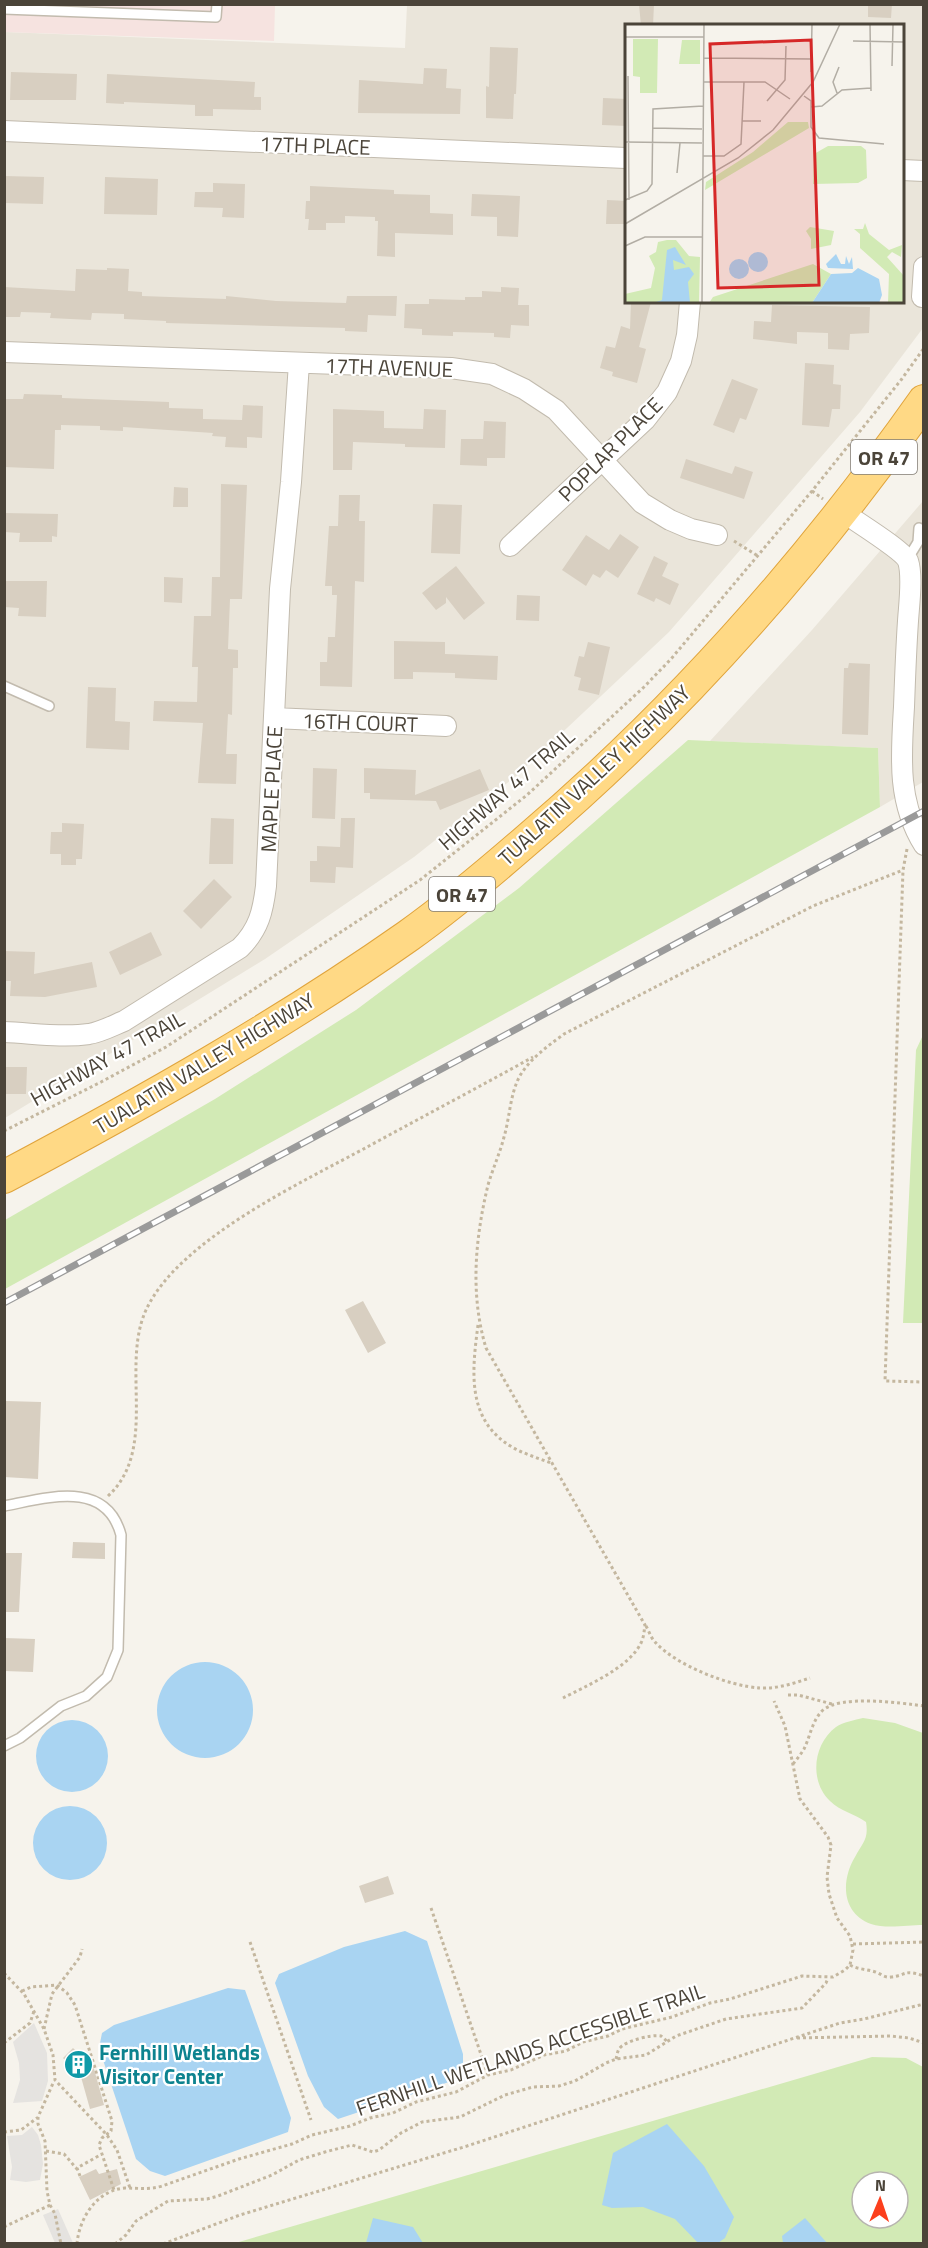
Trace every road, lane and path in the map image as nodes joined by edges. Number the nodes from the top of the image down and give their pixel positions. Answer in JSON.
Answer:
{"nodes":[{"id":1,"x":217,"y":4,"type":"edge"},
{"id":2,"x":4,"y":9,"type":"edge"},
{"id":3,"x":4,"y":131,"type":"edge"},
{"id":4,"x":625,"y":158,"type":"edge"},
{"id":5,"x":904,"y":170,"type":"edge"},
{"id":6,"x":924,"y":171,"type":"edge"},
{"id":7,"x":924,"y":267,"type":"edge"},
{"id":8,"x":922,"y":297,"type":"edge"},
{"id":9,"x":690,"y":303,"type":"edge"},
{"id":10,"x":924,"y":348,"type":"edge"},
{"id":11,"x":4,"y":351,"type":"edge"},
{"id":12,"x":299,"y":363,"type":"junction"},
{"id":13,"x":924,"y":401,"type":"edge"},
{"id":14,"x":603,"y":459,"type":"junction"},
{"id":15,"x":843,"y":512,"type":"junction"},
{"id":16,"x":919,"y":528,"type":"dead end"},
{"id":17,"x":717,"y":535,"type":"joint"},
{"id":18,"x":510,"y":546,"type":"dead end"},
{"id":19,"x":758,"y":556,"type":"junction"},
{"id":20,"x":908,"y":560,"type":"junction"},
{"id":21,"x":916,"y":615,"type":"edge"},
{"id":22,"x":4,"y":686,"type":"edge"},
{"id":23,"x":49,"y":706,"type":"dead end"},
{"id":24,"x":274,"y":718,"type":"junction"},
{"id":25,"x":446,"y":726,"type":"dead end"},
{"id":26,"x":920,"y":839,"type":"edge"},
{"id":27,"x":903,"y":870,"type":"junction"},
{"id":28,"x":4,"y":1032,"type":"edge"},
{"id":29,"x":534,"y":1056,"type":"junction"},
{"id":30,"x":4,"y":1131,"type":"edge"},
{"id":31,"x":4,"y":1177,"type":"edge"},
{"id":32,"x":478,"y":1323,"type":"junction"},
{"id":33,"x":924,"y":1382,"type":"edge"},
{"id":34,"x":551,"y":1463,"type":"junction"},
{"id":35,"x":101,"y":1503,"type":"junction"},
{"id":36,"x":4,"y":1506,"type":"edge"},
{"id":37,"x":645,"y":1625,"type":"junction"},
{"id":38,"x":810,"y":1678,"type":"dead end"},
{"id":39,"x":788,"y":1695,"type":"dead end"},
{"id":40,"x":563,"y":1698,"type":"dead end"},
{"id":41,"x":774,"y":1701,"type":"dead end"},
{"id":42,"x":832,"y":1704,"type":"junction"},
{"id":43,"x":924,"y":1706,"type":"edge"},
{"id":44,"x":4,"y":1746,"type":"edge"},
{"id":45,"x":794,"y":1764,"type":"junction"},
{"id":46,"x":431,"y":1908,"type":"dead end"},
{"id":47,"x":250,"y":1942,"type":"dead end"},
{"id":48,"x":924,"y":1942,"type":"edge"},
{"id":49,"x":853,"y":1944,"type":"junction"},
{"id":50,"x":82,"y":1949,"type":"dead end"},
{"id":51,"x":850,"y":1965,"type":"junction"},
{"id":52,"x":4,"y":1973,"type":"edge"},
{"id":53,"x":924,"y":1976,"type":"edge"},
{"id":54,"x":828,"y":1978,"type":"junction"},
{"id":55,"x":57,"y":1985,"type":"junction"},
{"id":56,"x":22,"y":1991,"type":"junction"},
{"id":57,"x":924,"y":2004,"type":"edge"},
{"id":58,"x":34,"y":2009,"type":"junction"},
{"id":59,"x":44,"y":2029,"type":"junction"},
{"id":60,"x":791,"y":2039,"type":"junction"},
{"id":61,"x":668,"y":2042,"type":"junction"},
{"id":62,"x":4,"y":2043,"type":"edge"},
{"id":63,"x":924,"y":2043,"type":"edge"},
{"id":64,"x":616,"y":2059,"type":"junction"},
{"id":65,"x":488,"y":2075,"type":"junction"},
{"id":66,"x":55,"y":2080,"type":"junction"},
{"id":67,"x":38,"y":2117,"type":"junction"},
{"id":68,"x":311,"y":2120,"type":"dead end"},
{"id":69,"x":4,"y":2132,"type":"edge"},
{"id":70,"x":107,"y":2135,"type":"junction"},
{"id":71,"x":46,"y":2151,"type":"junction"},
{"id":72,"x":102,"y":2154,"type":"junction"},
{"id":73,"x":77,"y":2169,"type":"junction"},
{"id":74,"x":80,"y":2176,"type":"dead end"},
{"id":75,"x":131,"y":2189,"type":"junction"},
{"id":76,"x":114,"y":2191,"type":"junction"},
{"id":77,"x":51,"y":2205,"type":"junction"},
{"id":78,"x":4,"y":2227,"type":"edge"},
{"id":79,"x":62,"y":2244,"type":"edge"},
{"id":80,"x":77,"y":2244,"type":"edge"},
{"id":81,"x":115,"y":2244,"type":"edge"},
{"id":82,"x":163,"y":2244,"type":"edge"}],
"edges":[{"from":1,"to":2,"type":"lane"},
{"from":3,"to":4,"type":"street","name":"17TH PLACE"},
{"from":5,"to":6,"type":"street"},
{"from":7,"to":8,"type":"street"},
{"from":9,"to":14,"type":"street","name":"POPLAR PLACE"},
{"from":10,"to":19,"type":"path","name":"HIGHWAY 47 TRAIL"},
{"from":11,"to":12,"type":"street","name":"17TH AVENUE"},
{"from":12,"to":14,"type":"street","name":"17TH AVENUE"},
{"from":12,"to":24,"type":"street","name":"MAPLE PLACE"},
{"from":13,"to":15,"type":"highway","name":"TUALATIN VALLEY HIGHWAY","number":"OR 47"},
{"from":14,"to":17,"type":"street","name":"17TH AVENUE"},
{"from":14,"to":18,"type":"street","name":"POPLAR PLACE"},
{"from":15,"to":20,"type":"street"},
{"from":15,"to":31,"type":"highway","name":"TUALATIN VALLEY HIGHWAY","number":"OR 47"},
{"from":16,"to":20,"type":"lane"},
{"from":17,"to":19,"type":"path"},
{"from":19,"to":30,"type":"path","name":"HIGHWAY 47 TRAIL"},
{"from":20,"to":21,"type":"street"},
{"from":21,"to":26,"type":"street"},
{"from":22,"to":23,"type":"lane"},
{"from":24,"to":25,"type":"street","name":"16TH COURT"},
{"from":24,"to":28,"type":"street","name":"MAPLE PLACE"},
{"from":26,"to":27,"type":"path"},
{"from":27,"to":29,"type":"path"},
{"from":27,"to":33,"type":"path"},
{"from":29,"to":32,"type":"path"},
{"from":29,"to":35,"type":"path"},
{"from":32,"to":34,"type":"path"},
{"from":32,"to":34,"type":"path"},
{"from":34,"to":37,"type":"path"},
{"from":35,"to":36,"type":"lane"},
{"from":35,"to":44,"type":"lane"},
{"from":37,"to":38,"type":"path"},
{"from":37,"to":40,"type":"path"},
{"from":39,"to":42,"type":"path"},
{"from":41,"to":45,"type":"path"},
{"from":42,"to":43,"type":"path"},
{"from":42,"to":45,"type":"path"},
{"from":45,"to":49,"type":"path"},
{"from":46,"to":65,"type":"path"},
{"from":47,"to":68,"type":"path"},
{"from":48,"to":49,"type":"path"},
{"from":49,"to":51,"type":"path"},
{"from":50,"to":55,"type":"path"},
{"from":51,"to":53,"type":"path"},
{"from":51,"to":54,"type":"path"},
{"from":52,"to":56,"type":"path"},
{"from":54,"to":61,"type":"path"},
{"from":54,"to":65,"type":"path","name":"FERNHILL WETLANDS ACCESSIBLE TRAIL"},
{"from":55,"to":56,"type":"path"},
{"from":55,"to":59,"type":"path"},
{"from":55,"to":70,"type":"path"},
{"from":56,"to":58,"type":"path"},
{"from":57,"to":60,"type":"path"},
{"from":58,"to":59,"type":"path"},
{"from":58,"to":62,"type":"path"},
{"from":59,"to":66,"type":"path"},
{"from":60,"to":63,"type":"path"},
{"from":60,"to":82,"type":"path"},
{"from":61,"to":64,"type":"path"},
{"from":61,"to":64,"type":"path"},
{"from":64,"to":81,"type":"path"},
{"from":65,"to":75,"type":"path","name":"FERNHILL WETLANDS ACCESSIBLE TRAIL"},
{"from":66,"to":67,"type":"path"},
{"from":66,"to":70,"type":"path"},
{"from":67,"to":69,"type":"path"},
{"from":67,"to":71,"type":"path"},
{"from":70,"to":72,"type":"path"},
{"from":70,"to":75,"type":"path"},
{"from":71,"to":73,"type":"path"},
{"from":71,"to":77,"type":"path"},
{"from":72,"to":73,"type":"path"},
{"from":72,"to":76,"type":"path"},
{"from":73,"to":74,"type":"path"},
{"from":75,"to":76,"type":"path","name":"FERNHILL WETLANDS ACCESSIBLE TRAIL"},
{"from":76,"to":80,"type":"path","name":"FERNHILL WETLANDS ACCESSIBLE TRAIL"},
{"from":77,"to":78,"type":"path"},
{"from":77,"to":79,"type":"path"}]}
